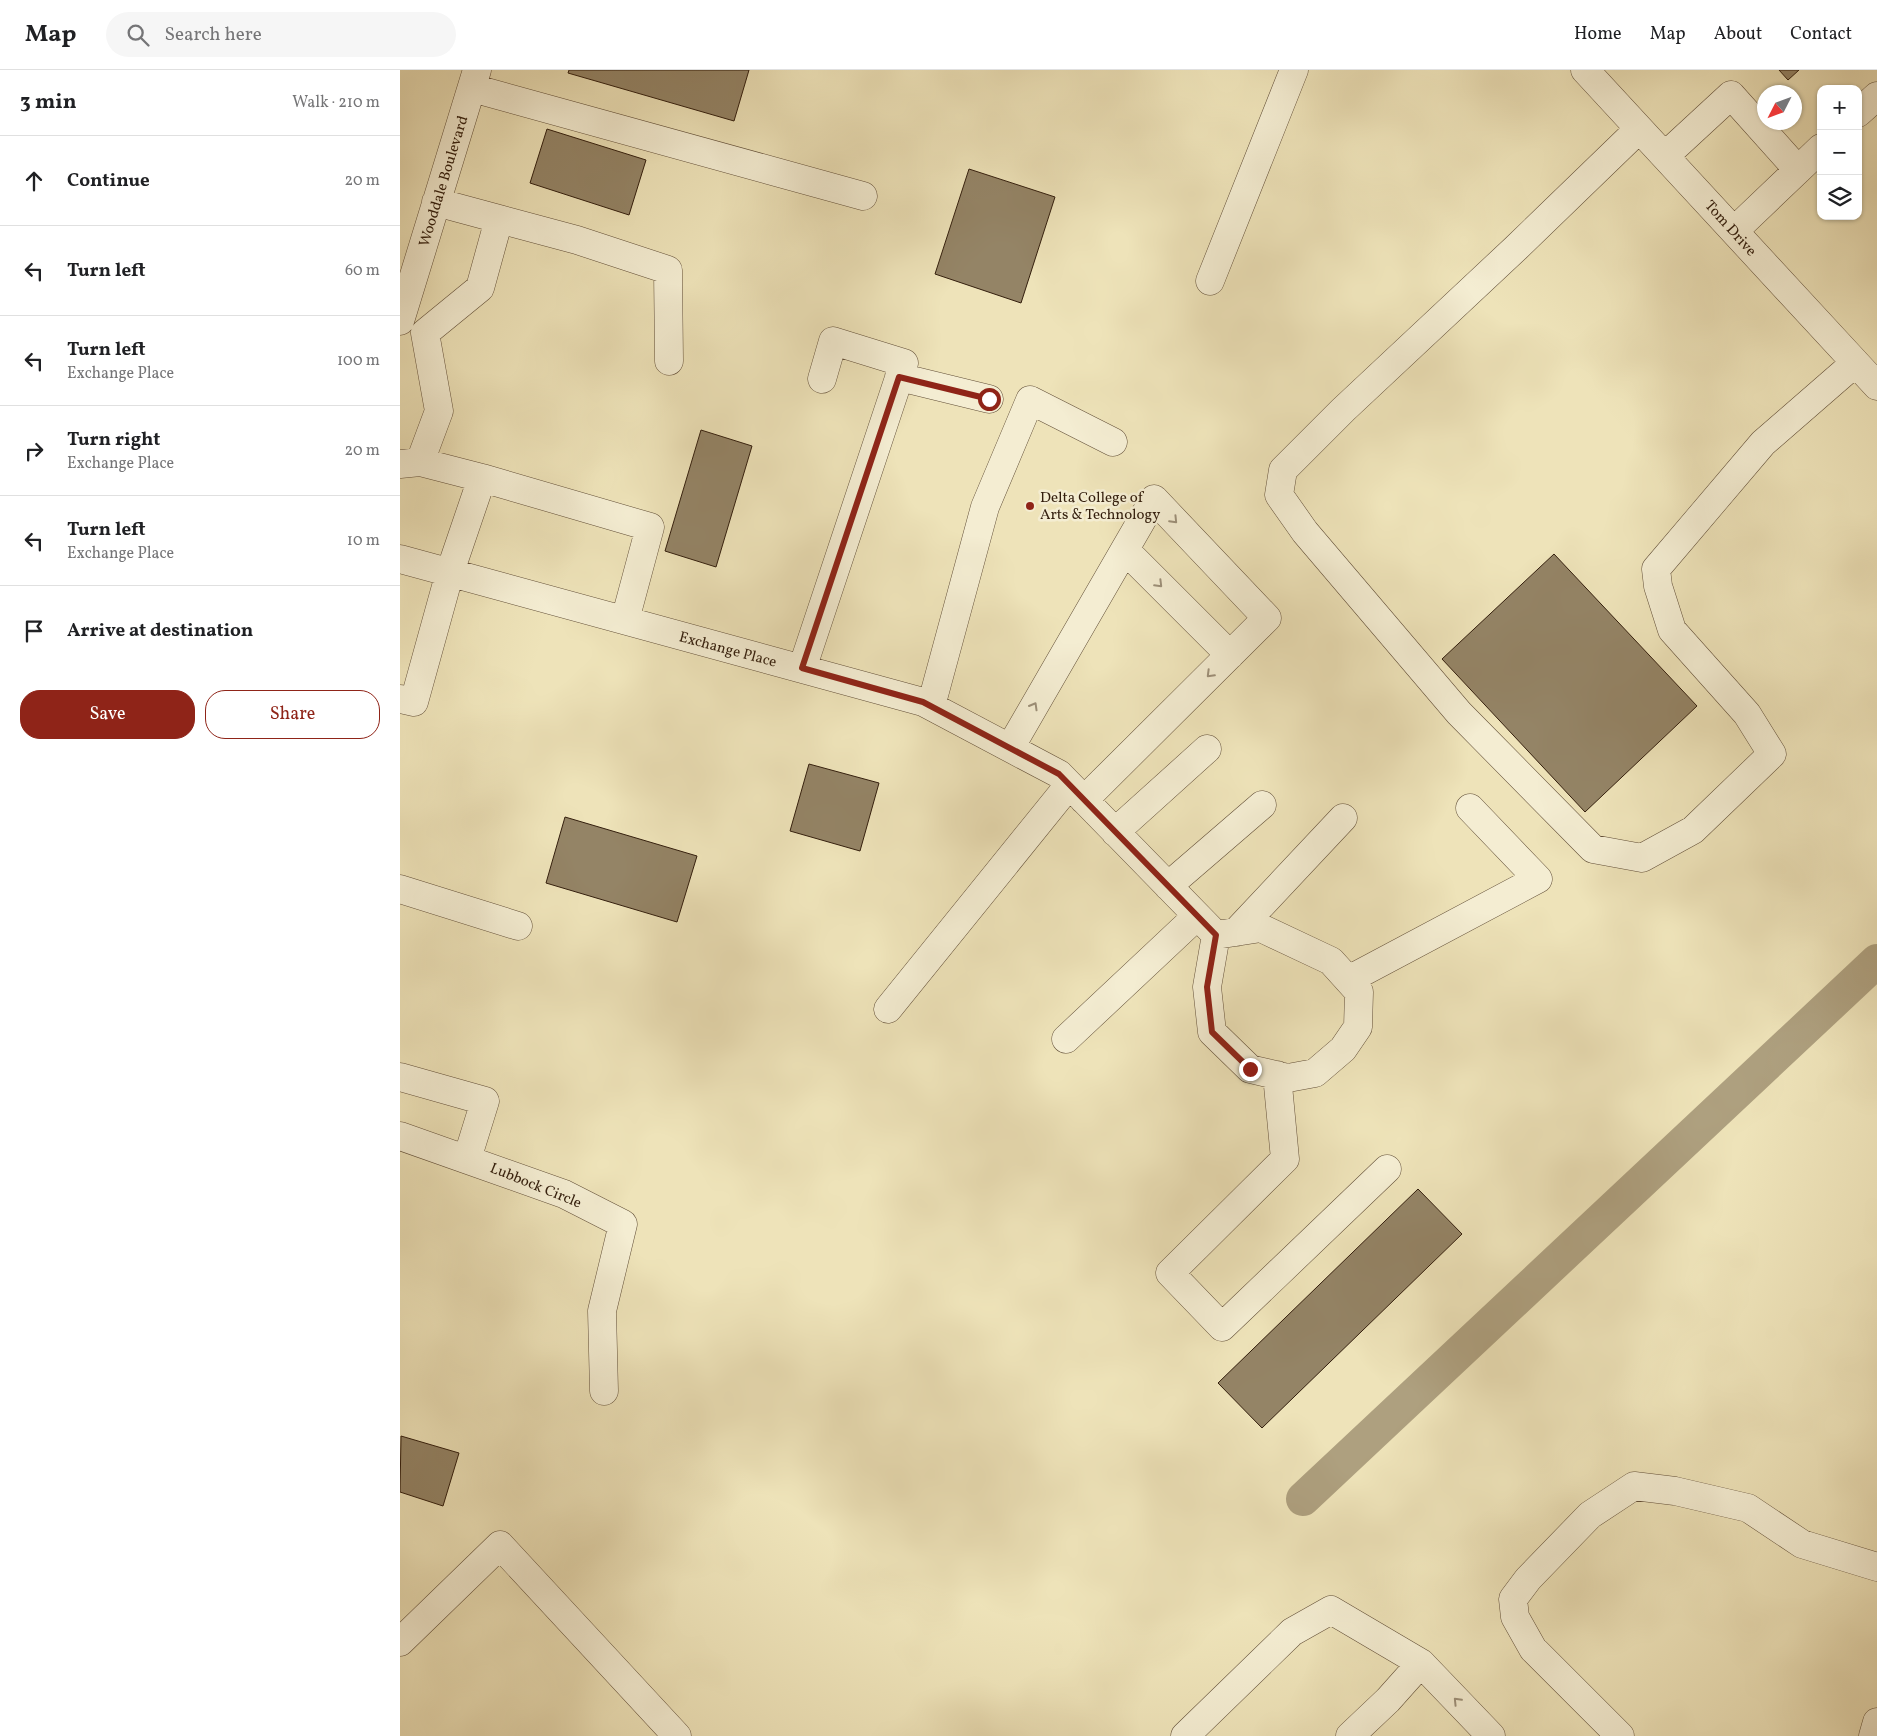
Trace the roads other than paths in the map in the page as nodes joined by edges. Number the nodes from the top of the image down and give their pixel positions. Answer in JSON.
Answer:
{"nodes":[{"id":1,"x":1294,"y":70,"type":"edge"},
{"id":2,"x":1586,"y":70,"type":"edge"},
{"id":3,"x":474,"y":79,"type":"edge"},
{"id":4,"x":1877,"y":96,"type":"edge"},
{"id":5,"x":1862,"y":109,"type":"edge"},
{"id":6,"x":1639,"y":129,"type":"junction"},
{"id":7,"x":1817,"y":152,"type":"edge"},
{"id":8,"x":1666,"y":155,"type":"junction"},
{"id":9,"x":1798,"y":170,"type":"junction"},
{"id":10,"x":863,"y":196,"type":"dead end"},
{"id":11,"x":436,"y":202,"type":"junction"},
{"id":12,"x":499,"y":220,"type":"junction"},
{"id":13,"x":1734,"y":231,"type":"junction"},
{"id":14,"x":1210,"y":281,"type":"dead end"},
{"id":15,"x":400,"y":321,"type":"edge"},
{"id":16,"x":425,"y":333,"type":"junction"},
{"id":17,"x":669,"y":361,"type":"dead end"},
{"id":18,"x":1867,"y":368,"type":"edge"},
{"id":19,"x":899,"y":377,"type":"junction"},
{"id":20,"x":822,"y":379,"type":"dead end"},
{"id":21,"x":989,"y":399,"type":"dead end"},
{"id":22,"x":1113,"y":442,"type":"dead end"},
{"id":23,"x":410,"y":463,"type":"edge"},
{"id":24,"x":482,"y":478,"type":"junction"},
{"id":25,"x":1125,"y":550,"type":"junction"},
{"id":26,"x":400,"y":558,"type":"edge"},
{"id":27,"x":450,"y":572,"type":"junction"},
{"id":28,"x":625,"y":620,"type":"junction"},
{"id":29,"x":1230,"y":655,"type":"junction"},
{"id":30,"x":802,"y":668,"type":"junction"},
{"id":31,"x":400,"y":699,"type":"edge"},
{"id":32,"x":931,"y":706,"type":"junction"},
{"id":33,"x":1010,"y":748,"type":"junction"},
{"id":34,"x":1207,"y":749,"type":"dead end"},
{"id":35,"x":1076,"y":793,"type":"junction"},
{"id":36,"x":1262,"y":805,"type":"dead end"},
{"id":37,"x":1470,"y":808,"type":"dead end"},
{"id":38,"x":1343,"y":818,"type":"dead end"},
{"id":39,"x":1115,"y":832,"type":"junction"},
{"id":40,"x":1168,"y":886,"type":"junction"},
{"id":41,"x":400,"y":889,"type":"edge"},
{"id":42,"x":1197,"y":916,"type":"junction"},
{"id":43,"x":518,"y":926,"type":"dead end"},
{"id":44,"x":1226,"y":933,"type":"junction"},
{"id":45,"x":1348,"y":980,"type":"junction"},
{"id":46,"x":888,"y":1009,"type":"dead end"},
{"id":47,"x":1066,"y":1039,"type":"dead end"},
{"id":48,"x":1277,"y":1075,"type":"junction"},
{"id":49,"x":400,"y":1077,"type":"edge"},
{"id":50,"x":400,"y":1136,"type":"edge"},
{"id":51,"x":467,"y":1159,"type":"junction"},
{"id":52,"x":1387,"y":1169,"type":"dead end"},
{"id":53,"x":604,"y":1391,"type":"dead end"},
{"id":54,"x":1877,"y":1567,"type":"edge"},
{"id":55,"x":400,"y":1642,"type":"edge"},
{"id":56,"x":1421,"y":1663,"type":"junction"},
{"id":57,"x":1877,"y":1722,"type":"edge"},
{"id":58,"x":678,"y":1736,"type":"edge"},
{"id":59,"x":1185,"y":1736,"type":"edge"},
{"id":60,"x":1350,"y":1736,"type":"edge"},
{"id":61,"x":1491,"y":1736,"type":"edge"},
{"id":62,"x":1620,"y":1736,"type":"edge"},
{"id":63,"x":1873,"y":1736,"type":"edge"}],
"edges":[{"from":1,"to":14,"type":"street"},
{"from":2,"to":6,"type":"street","name":"Tom Drive"},
{"from":3,"to":10,"type":"street"},
{"from":3,"to":11,"type":"street","name":"Wooddale Boulevard"},
{"from":4,"to":5,"type":"street"},
{"from":6,"to":8,"type":"street","name":"Tom Drive"},
{"from":6,"to":18,"type":"street"},
{"from":7,"to":9,"type":"street"},
{"from":8,"to":9,"type":"street"},
{"from":8,"to":13,"type":"street","name":"Tom Drive"},
{"from":9,"to":13,"type":"street"},
{"from":11,"to":12,"type":"street"},
{"from":11,"to":15,"type":"street","name":"Wooddale Boulevard"},
{"from":12,"to":16,"type":"street"},
{"from":12,"to":17,"type":"street"},
{"from":13,"to":18,"type":"street","name":"Tom Drive"},
{"from":15,"to":16,"type":"street"},
{"from":16,"to":23,"type":"street"},
{"from":19,"to":20,"type":"street"},
{"from":19,"to":21,"type":"street"},
{"from":19,"to":30,"type":"street"},
{"from":22,"to":32,"type":"street"},
{"from":23,"to":24,"type":"street"},
{"from":24,"to":27,"type":"street"},
{"from":24,"to":28,"type":"street"},
{"from":25,"to":29,"type":"street","one_way":true},
{"from":25,"to":29,"type":"street","one_way":true},
{"from":33,"to":25,"type":"street","one_way":true},
{"from":26,"to":27,"type":"street","name":"Exchange Place"},
{"from":27,"to":28,"type":"street","name":"Exchange Place"},
{"from":27,"to":31,"type":"street"},
{"from":28,"to":30,"type":"street","name":"Exchange Place"},
{"from":29,"to":35,"type":"street","one_way":true},
{"from":30,"to":32,"type":"street","name":"Exchange Place"},
{"from":32,"to":33,"type":"street","name":"Exchange Place"},
{"from":33,"to":35,"type":"street","name":"Exchange Place"},
{"from":34,"to":39,"type":"street"},
{"from":35,"to":39,"type":"street","name":"Exchange Place"},
{"from":35,"to":46,"type":"street"},
{"from":36,"to":40,"type":"street"},
{"from":37,"to":45,"type":"street"},
{"from":38,"to":44,"type":"street"},
{"from":39,"to":40,"type":"street","name":"Exchange Place"},
{"from":40,"to":42,"type":"street","name":"Exchange Place"},
{"from":41,"to":43,"type":"street"},
{"from":42,"to":44,"type":"street","name":"Exchange Place"},
{"from":42,"to":47,"type":"street"},
{"from":44,"to":45,"type":"street"},
{"from":44,"to":48,"type":"street"},
{"from":45,"to":48,"type":"street"},
{"from":48,"to":52,"type":"street"},
{"from":49,"to":51,"type":"street"},
{"from":50,"to":51,"type":"street","name":"Lubbock Circle"},
{"from":51,"to":53,"type":"street","name":"Lubbock Circle"},
{"from":54,"to":62,"type":"street"},
{"from":55,"to":58,"type":"street"},
{"from":56,"to":59,"type":"street"},
{"from":56,"to":60,"type":"street"},
{"from":61,"to":56,"type":"street","one_way":true},
{"from":57,"to":63,"type":"street"}]}
